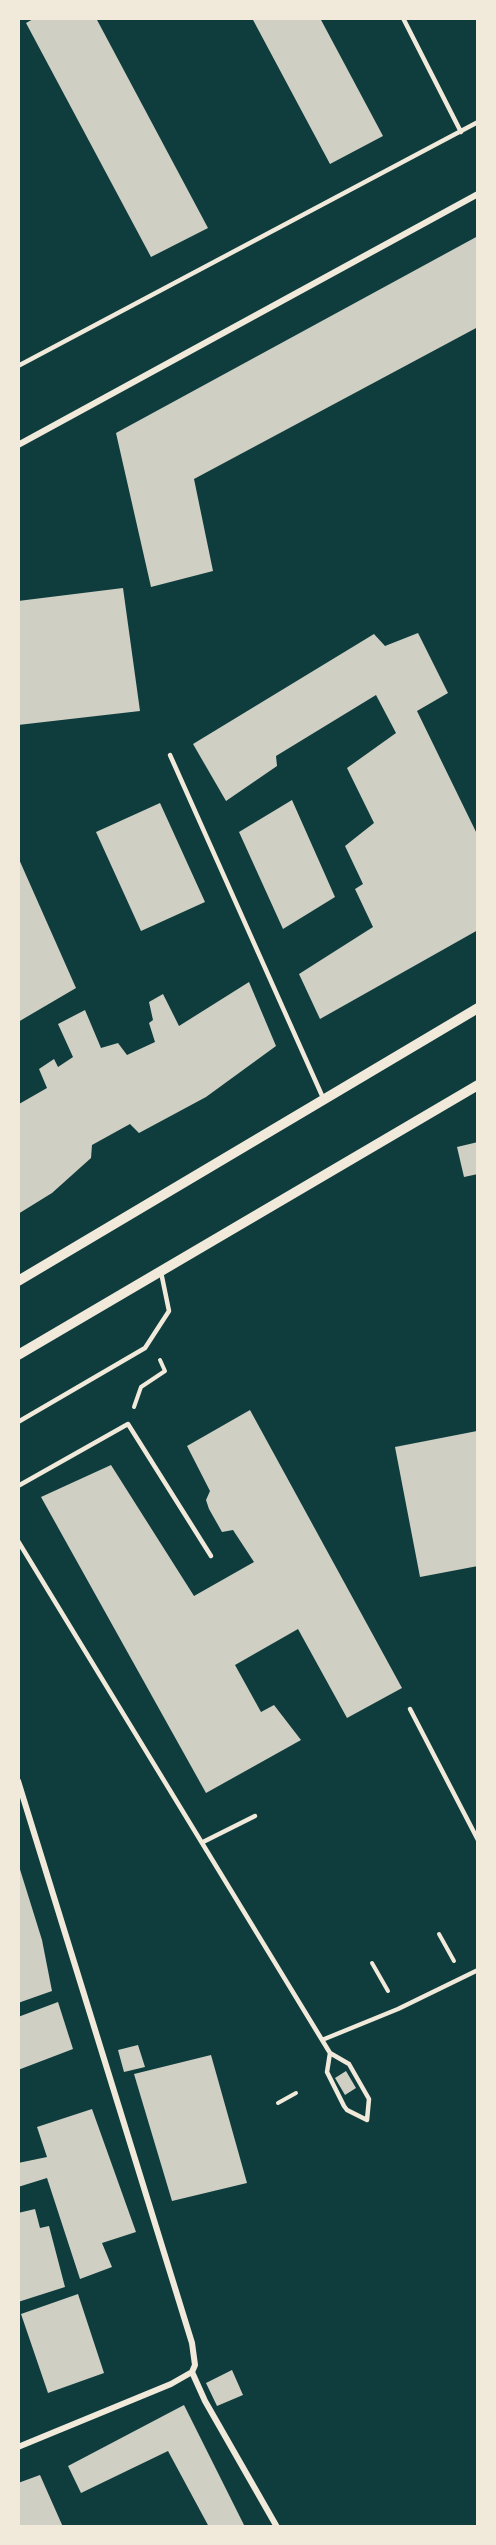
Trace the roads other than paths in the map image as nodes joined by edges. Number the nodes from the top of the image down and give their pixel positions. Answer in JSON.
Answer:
{"nodes":[{"id":1,"x":403,"y":18,"type":"edge"},
{"id":2,"x":478,"y":123,"type":"edge"},
{"id":3,"x":461,"y":132,"type":"junction"},
{"id":4,"x":478,"y":194,"type":"edge"},
{"id":5,"x":18,"y":366,"type":"edge"},
{"id":6,"x":18,"y":445,"type":"edge"},
{"id":7,"x":170,"y":754,"type":"dead end"},
{"id":8,"x":478,"y":1008,"type":"edge"},
{"id":9,"x":478,"y":1085,"type":"edge"},
{"id":10,"x":324,"y":1100,"type":"junction"},
{"id":11,"x":161,"y":1272,"type":"junction"},
{"id":12,"x":18,"y":1281,"type":"edge"},
{"id":13,"x":18,"y":1355,"type":"edge"},
{"id":14,"x":18,"y":1422,"type":"edge"},
{"id":15,"x":18,"y":1486,"type":"edge"},
{"id":16,"x":18,"y":1541,"type":"edge"},
{"id":17,"x":211,"y":1556,"type":"dead end"},
{"id":18,"x":410,"y":1709,"type":"dead end"},
{"id":19,"x":18,"y":1781,"type":"edge"},
{"id":20,"x":255,"y":1816,"type":"dead end"},
{"id":21,"x":478,"y":1840,"type":"edge"},
{"id":22,"x":203,"y":1842,"type":"junction"},
{"id":23,"x":478,"y":1970,"type":"edge"},
{"id":24,"x":322,"y":2040,"type":"junction"},
{"id":25,"x":330,"y":2054,"type":"junction"},
{"id":26,"x":192,"y":2372,"type":"junction"},
{"id":27,"x":18,"y":2447,"type":"edge"},
{"id":28,"x":277,"y":2527,"type":"edge"}],
"edges":[{"from":1,"to":3,"type":"lane"},
{"from":2,"to":3,"type":"lane"},
{"from":3,"to":5,"type":"lane"},
{"from":4,"to":6,"type":"street"},
{"from":7,"to":10,"type":"lane"},
{"from":8,"to":10,"type":"street"},
{"from":9,"to":11,"type":"street"},
{"from":10,"to":12,"type":"street"},
{"from":11,"to":13,"type":"street"},
{"from":11,"to":14,"type":"lane"},
{"from":15,"to":17,"type":"lane"},
{"from":16,"to":22,"type":"lane"},
{"from":18,"to":21,"type":"lane"},
{"from":19,"to":26,"type":"street"},
{"from":20,"to":22,"type":"lane"},
{"from":22,"to":24,"type":"lane"},
{"from":23,"to":24,"type":"lane"},
{"from":24,"to":25,"type":"lane"},
{"from":25,"to":25,"type":"lane"},
{"from":26,"to":27,"type":"street"},
{"from":26,"to":28,"type":"street"}]}
